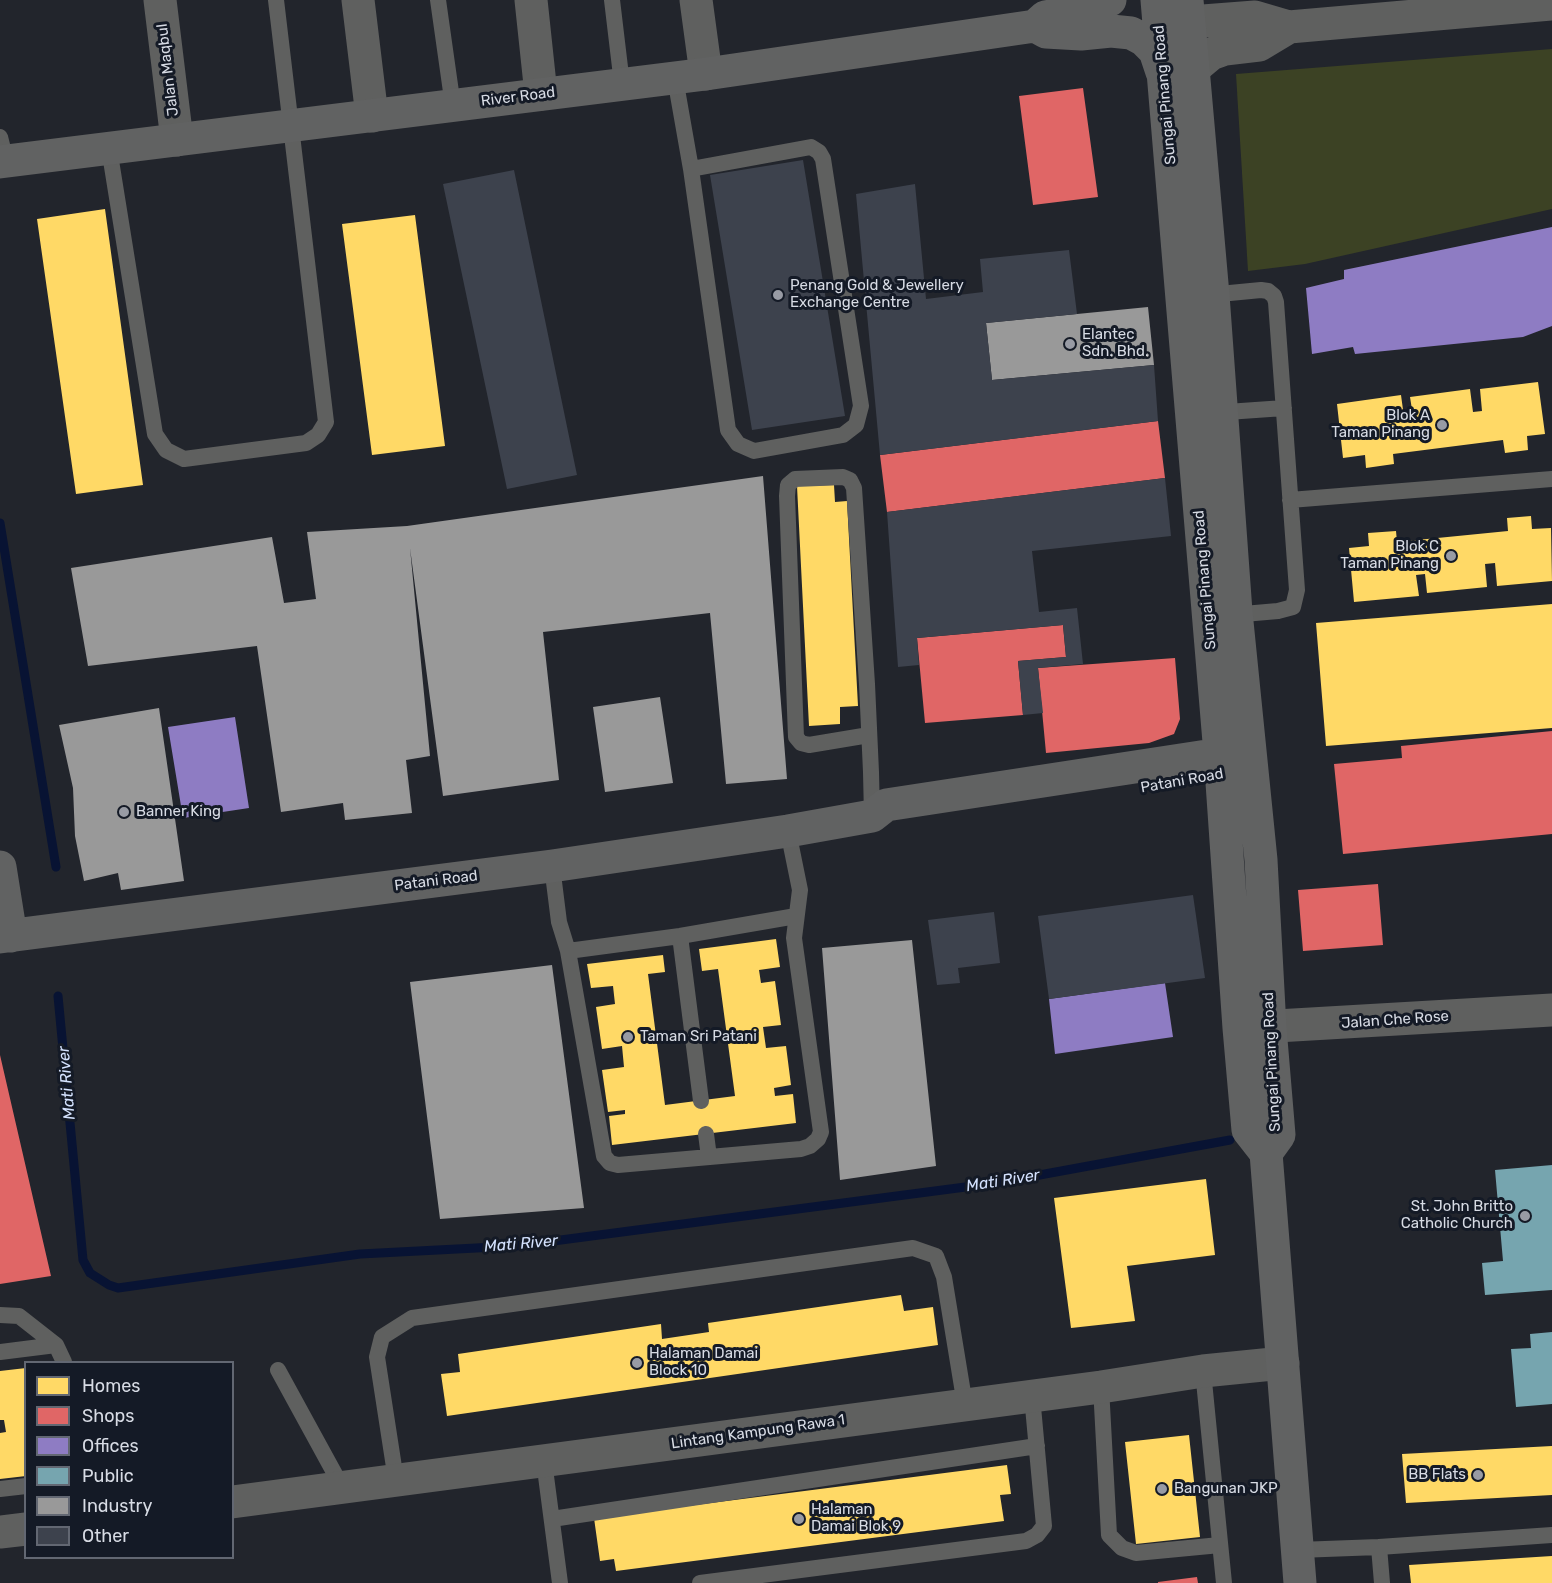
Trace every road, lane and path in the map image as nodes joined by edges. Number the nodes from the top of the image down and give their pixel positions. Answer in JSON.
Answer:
{"nodes":[{"id":1,"x":160,"y":0,"type":"edge"},
{"id":2,"x":276,"y":0,"type":"edge"},
{"id":3,"x":358,"y":0,"type":"edge"},
{"id":4,"x":438,"y":0,"type":"edge"},
{"id":5,"x":531,"y":0,"type":"edge"},
{"id":6,"x":612,"y":0,"type":"edge"},
{"id":7,"x":696,"y":0,"type":"edge"},
{"id":8,"x":1110,"y":0,"type":"edge"},
{"id":9,"x":1157,"y":0,"type":"edge"},
{"id":10,"x":1552,"y":4,"type":"edge"},
{"id":11,"x":1502,"y":5,"type":"edge"},
{"id":12,"x":1367,"y":10,"type":"edge"},
{"id":13,"x":1188,"y":11,"type":"edge"},
{"id":14,"x":1035,"y":26,"type":"junction"},
{"id":15,"x":1289,"y":27,"type":"junction"},
{"id":16,"x":1178,"y":72,"type":"junction"},
{"id":17,"x":690,"y":76,"type":"junction"},
{"id":18,"x":622,"y":84,"type":"junction"},
{"id":19,"x":542,"y":94,"type":"junction"},
{"id":20,"x":453,"y":106,"type":"junction"},
{"id":21,"x":372,"y":116,"type":"junction"},
{"id":22,"x":291,"y":126,"type":"junction"},
{"id":23,"x":177,"y":140,"type":"junction"},
{"id":24,"x":109,"y":148,"type":"junction"},
{"id":25,"x":2,"y":154,"type":"edge"},
{"id":26,"x":691,"y":169,"type":"junction"},
{"id":27,"x":1213,"y":295,"type":"junction"},
{"id":28,"x":1181,"y":297,"type":"junction"},
{"id":29,"x":1284,"y":408,"type":"junction"},
{"id":30,"x":1222,"y":410,"type":"junction"},
{"id":31,"x":1552,"y":478,"type":"edge"},
{"id":32,"x":1290,"y":500,"type":"junction"},
{"id":33,"x":1222,"y":616,"type":"junction"},
{"id":34,"x":869,"y":735,"type":"junction"},
{"id":35,"x":1251,"y":762,"type":"junction"},
{"id":36,"x":1220,"y":766,"type":"junction"},
{"id":37,"x":872,"y":816,"type":"junction"},
{"id":38,"x":788,"y":831,"type":"junction"},
{"id":39,"x":552,"y":866,"type":"junction"},
{"id":40,"x":0,"y":867,"type":"edge"},
{"id":41,"x":796,"y":916,"type":"junction"},
{"id":42,"x":680,"y":936,"type":"junction"},
{"id":43,"x":6,"y":937,"type":"edge"},
{"id":44,"x":568,"y":951,"type":"junction"},
{"id":45,"x":1552,"y":1010,"type":"edge"},
{"id":46,"x":1254,"y":1028,"type":"junction"},
{"id":47,"x":701,"y":1101,"type":"dead end"},
{"id":48,"x":706,"y":1134,"type":"dead end"},
{"id":49,"x":709,"y":1157,"type":"junction"},
{"id":50,"x":0,"y":1315,"type":"edge"},
{"id":51,"x":56,"y":1345,"type":"junction"},
{"id":52,"x":0,"y":1352,"type":"edge"},
{"id":53,"x":64,"y":1361,"type":"edge"},
{"id":54,"x":1283,"y":1364,"type":"junction"},
{"id":55,"x":278,"y":1370,"type":"dead end"},
{"id":56,"x":1203,"y":1371,"type":"junction"},
{"id":57,"x":1101,"y":1387,"type":"junction"},
{"id":58,"x":1032,"y":1396,"type":"junction"},
{"id":59,"x":965,"y":1405,"type":"junction"},
{"id":60,"x":1037,"y":1446,"type":"junction"},
{"id":61,"x":544,"y":1461,"type":"junction"},
{"id":62,"x":396,"y":1480,"type":"junction"},
{"id":63,"x":24,"y":1486,"type":"edge"},
{"id":64,"x":342,"y":1487,"type":"junction"},
{"id":65,"x":0,"y":1489,"type":"edge"},
{"id":66,"x":234,"y":1502,"type":"edge"},
{"id":67,"x":552,"y":1519,"type":"junction"},
{"id":68,"x":24,"y":1529,"type":"edge"},
{"id":69,"x":0,"y":1532,"type":"edge"},
{"id":70,"x":1552,"y":1535,"type":"edge"},
{"id":71,"x":1220,"y":1545,"type":"junction"},
{"id":72,"x":1379,"y":1547,"type":"junction"},
{"id":73,"x":1298,"y":1550,"type":"junction"},
{"id":74,"x":560,"y":1583,"type":"edge"},
{"id":75,"x":700,"y":1583,"type":"edge"},
{"id":76,"x":1224,"y":1583,"type":"edge"},
{"id":77,"x":1300,"y":1583,"type":"edge"},
{"id":78,"x":1382,"y":1583,"type":"edge"}],
"edges":[{"from":1,"to":23,"type":"street","name":"Jalan Maqbul"},
{"from":2,"to":22,"type":"lane"},
{"from":3,"to":21,"type":"street"},
{"from":4,"to":20,"type":"lane"},
{"from":5,"to":19,"type":"street"},
{"from":6,"to":18,"type":"lane"},
{"from":7,"to":17,"type":"street"},
{"from":8,"to":14,"type":"main road","name":"River Road"},
{"from":9,"to":16,"type":"main road","name":"Sungai Pinang Road"},
{"from":10,"to":11,"type":"street"},
{"from":11,"to":12,"type":"street"},
{"from":12,"to":15,"type":"street"},
{"from":13,"to":15,"type":"street"},
{"from":13,"to":16,"type":"main road","name":"Sungai Pinang Road"},
{"from":14,"to":16,"type":"main road","name":"River Road"},
{"from":14,"to":17,"type":"main road","name":"River Road"},
{"from":15,"to":16,"type":"street"},
{"from":16,"to":27,"type":"main road","name":"Sungai Pinang Road"},
{"from":16,"to":28,"type":"main road","name":"Sungai Pinang Road"},
{"from":17,"to":18,"type":"main road","name":"River Road"},
{"from":17,"to":26,"type":"lane"},
{"from":18,"to":19,"type":"main road","name":"River Road"},
{"from":19,"to":20,"type":"main road","name":"River Road"},
{"from":20,"to":21,"type":"main road","name":"River Road"},
{"from":21,"to":22,"type":"main road","name":"River Road"},
{"from":22,"to":23,"type":"main road","name":"River Road"},
{"from":22,"to":24,"type":"lane"},
{"from":23,"to":24,"type":"main road","name":"River Road"},
{"from":24,"to":25,"type":"main road","name":"River Road"},
{"from":26,"to":26,"type":"lane"},
{"from":27,"to":28,"type":"lane"},
{"from":27,"to":29,"type":"lane"},
{"from":27,"to":30,"type":"main road","name":"Sungai Pinang Road"},
{"from":28,"to":33,"type":"main road","name":"Sungai Pinang Road"},
{"from":29,"to":30,"type":"lane"},
{"from":29,"to":32,"type":"lane"},
{"from":30,"to":33,"type":"main road","name":"Sungai Pinang Road"},
{"from":31,"to":32,"type":"lane"},
{"from":32,"to":33,"type":"lane"},
{"from":33,"to":35,"type":"main road","name":"Sungai Pinang Road"},
{"from":33,"to":36,"type":"main road","name":"Sungai Pinang Road"},
{"from":34,"to":34,"type":"lane"},
{"from":34,"to":37,"type":"lane"},
{"from":35,"to":36,"type":"main road","name":"Patani Road"},
{"from":35,"to":46,"type":"main road","name":"Sungai Pinang Road"},
{"from":36,"to":37,"type":"main road","name":"Patani Road"},
{"from":36,"to":46,"type":"main road","name":"Sungai Pinang Road"},
{"from":37,"to":38,"type":"main road","name":"Patani Road"},
{"from":38,"to":39,"type":"main road","name":"Patani Road"},
{"from":38,"to":41,"type":"lane"},
{"from":39,"to":43,"type":"main road","name":"Patani Road"},
{"from":39,"to":44,"type":"lane"},
{"from":40,"to":43,"type":"main road"},
{"from":41,"to":42,"type":"lane"},
{"from":41,"to":49,"type":"lane"},
{"from":42,"to":44,"type":"lane"},
{"from":42,"to":47,"type":"lane"},
{"from":44,"to":49,"type":"lane"},
{"from":45,"to":46,"type":"street","name":"Jalan Che Rose"},
{"from":46,"to":54,"type":"main road","name":"Sungai Pinang Road"},
{"from":48,"to":49,"type":"lane"},
{"from":50,"to":51,"type":"lane"},
{"from":51,"to":52,"type":"lane"},
{"from":51,"to":53,"type":"lane"},
{"from":54,"to":56,"type":"street","name":"Lintang Kampung Rawa 1"},
{"from":54,"to":73,"type":"main road","name":"Sungai Pinang Road"},
{"from":55,"to":64,"type":"lane"},
{"from":56,"to":57,"type":"street","name":"Lintang Kampung Rawa 1"},
{"from":56,"to":71,"type":"lane"},
{"from":57,"to":58,"type":"street","name":"Lintang Kampung Rawa 1"},
{"from":57,"to":71,"type":"lane"},
{"from":58,"to":59,"type":"street","name":"Lintang Kampung Rawa 1"},
{"from":58,"to":60,"type":"lane"},
{"from":59,"to":61,"type":"street","name":"Lintang Kampung Rawa 1"},
{"from":59,"to":62,"type":"lane"},
{"from":60,"to":67,"type":"lane"},
{"from":60,"to":75,"type":"lane"},
{"from":61,"to":62,"type":"street","name":"Lintang Kampung Rawa 1"},
{"from":61,"to":67,"type":"lane"},
{"from":62,"to":64,"type":"street","name":"Lintang Kampung Rawa 1"},
{"from":63,"to":65,"type":"lane"},
{"from":64,"to":66,"type":"street","name":"Lintang Kampung Rawa 1"},
{"from":67,"to":74,"type":"lane"},
{"from":68,"to":69,"type":"street"},
{"from":70,"to":72,"type":"lane"},
{"from":71,"to":76,"type":"lane"},
{"from":72,"to":73,"type":"lane"},
{"from":72,"to":78,"type":"lane"},
{"from":73,"to":77,"type":"main road","name":"Sungai Pinang Road"}]}
